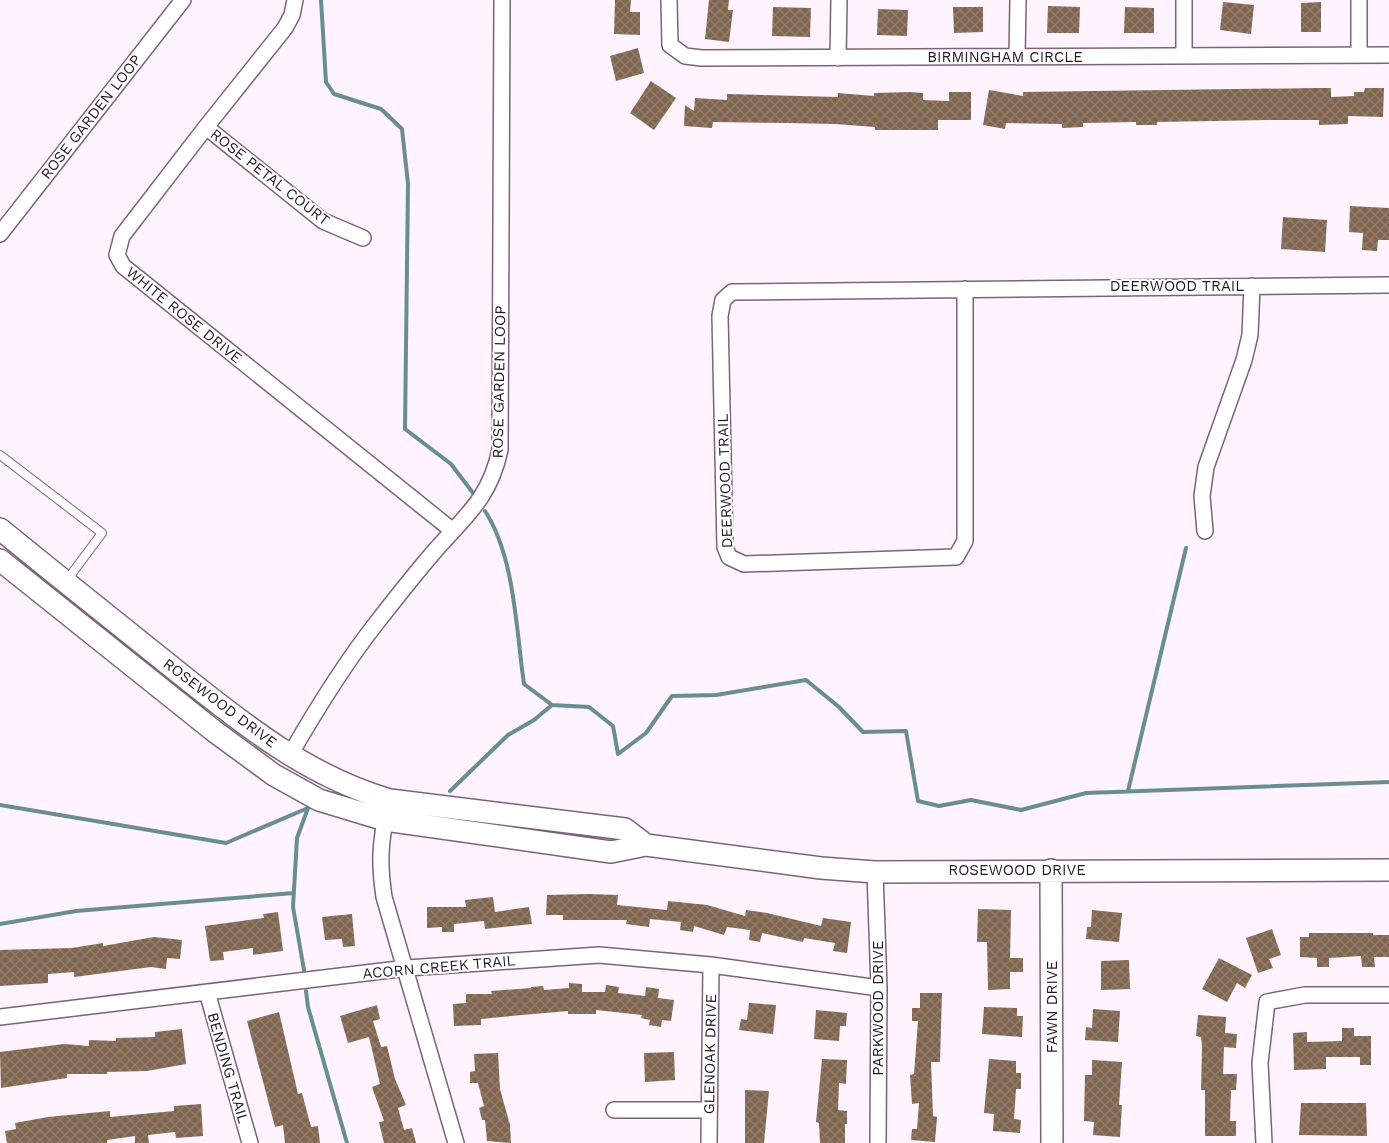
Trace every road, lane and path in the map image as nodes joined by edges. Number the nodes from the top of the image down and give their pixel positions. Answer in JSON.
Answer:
{"nodes":[{"id":1,"x":183,"y":0,"type":"edge"},
{"id":2,"x":295,"y":0,"type":"edge"},
{"id":3,"x":502,"y":0,"type":"edge"},
{"id":4,"x":669,"y":0,"type":"edge"},
{"id":5,"x":839,"y":0,"type":"edge"},
{"id":6,"x":1018,"y":0,"type":"edge"},
{"id":7,"x":1184,"y":0,"type":"edge"},
{"id":8,"x":1359,"y":0,"type":"edge"},
{"id":9,"x":1359,"y":55,"type":"junction"},
{"id":10,"x":1389,"y":55,"type":"edge"},
{"id":11,"x":1184,"y":56,"type":"junction"},
{"id":12,"x":1017,"y":57,"type":"junction"},
{"id":13,"x":838,"y":58,"type":"junction"},
{"id":14,"x":206,"y":127,"type":"junction"},
{"id":15,"x":0,"y":234,"type":"edge"},
{"id":16,"x":363,"y":238,"type":"dead end"},
{"id":17,"x":1389,"y":285,"type":"edge"},
{"id":18,"x":1252,"y":286,"type":"junction"},
{"id":19,"x":965,"y":289,"type":"junction"},
{"id":20,"x":0,"y":455,"type":"edge"},
{"id":21,"x":0,"y":529,"type":"edge"},
{"id":22,"x":453,"y":531,"type":"junction"},
{"id":23,"x":1205,"y":531,"type":"dead end"},
{"id":24,"x":0,"y":560,"type":"edge"},
{"id":25,"x":66,"y":582,"type":"junction"},
{"id":26,"x":290,"y":755,"type":"junction"},
{"id":27,"x":388,"y":810,"type":"junction"},
{"id":28,"x":1051,"y":870,"type":"junction"},
{"id":29,"x":1389,"y":870,"type":"edge"},
{"id":30,"x":876,"y":872,"type":"junction"},
{"id":31,"x":711,"y":965,"type":"junction"},
{"id":32,"x":407,"y":968,"type":"junction"},
{"id":33,"x":879,"y":988,"type":"junction"},
{"id":34,"x":207,"y":992,"type":"junction"},
{"id":35,"x":1389,"y":995,"type":"edge"},
{"id":36,"x":0,"y":1017,"type":"edge"},
{"id":37,"x":614,"y":1110,"type":"dead end"},
{"id":38,"x":709,"y":1110,"type":"junction"},
{"id":39,"x":250,"y":1143,"type":"edge"},
{"id":40,"x":456,"y":1143,"type":"edge"},
{"id":41,"x":709,"y":1143,"type":"edge"},
{"id":42,"x":878,"y":1143,"type":"edge"},
{"id":43,"x":1052,"y":1143,"type":"edge"},
{"id":44,"x":1264,"y":1143,"type":"edge"}],
"edges":[{"from":1,"to":15,"type":"street","name":"ROSE GARDEN LOOP"},
{"from":2,"to":14,"type":"street","name":"WHITE ROSE DRIVE"},
{"from":3,"to":22,"type":"street","name":"ROSE GARDEN LOOP"},
{"from":4,"to":13,"type":"street","name":"BIRMINGHAM CIRCLE"},
{"from":5,"to":13,"type":"street"},
{"from":6,"to":12,"type":"street"},
{"from":7,"to":11,"type":"street"},
{"from":8,"to":9,"type":"street"},
{"from":9,"to":10,"type":"street","name":"BIRMINGHAM CIRCLE"},
{"from":9,"to":11,"type":"street","name":"BIRMINGHAM CIRCLE"},
{"from":11,"to":12,"type":"street","name":"BIRMINGHAM CIRCLE"},
{"from":12,"to":13,"type":"street","name":"BIRMINGHAM CIRCLE"},
{"from":14,"to":16,"type":"street","name":"ROSE PETAL COURT"},
{"from":14,"to":22,"type":"street","name":"WHITE ROSE DRIVE"},
{"from":17,"to":18,"type":"street","name":"DEERWOOD TRAIL"},
{"from":18,"to":19,"type":"street","name":"DEERWOOD TRAIL"},
{"from":18,"to":23,"type":"street"},
{"from":19,"to":19,"type":"street","name":"DEERWOOD TRAIL"},
{"from":20,"to":25,"type":"lane"},
{"from":21,"to":25,"type":"main road","name":"ROSEWOOD DRIVE"},
{"from":22,"to":26,"type":"street","name":"ROSE GARDEN LOOP"},
{"from":24,"to":27,"type":"main road","name":"ROSEWOOD DRIVE"},
{"from":25,"to":26,"type":"main road","name":"ROSEWOOD DRIVE"},
{"from":26,"to":27,"type":"main road","name":"ROSEWOOD DRIVE"},
{"from":27,"to":30,"type":"main road","name":"ROSEWOOD DRIVE"},
{"from":27,"to":32,"type":"street"},
{"from":28,"to":29,"type":"main road","name":"ROSEWOOD DRIVE"},
{"from":28,"to":30,"type":"main road","name":"ROSEWOOD DRIVE"},
{"from":28,"to":43,"type":"main road","name":"FAWN DRIVE"},
{"from":30,"to":33,"type":"street","name":"PARKWOOD DRIVE"},
{"from":31,"to":32,"type":"street","name":"ACORN CREEK TRAIL"},
{"from":31,"to":33,"type":"street","name":"ACORN CREEK TRAIL"},
{"from":31,"to":38,"type":"street","name":"GLENOAK DRIVE"},
{"from":32,"to":34,"type":"street","name":"ACORN CREEK TRAIL"},
{"from":32,"to":40,"type":"street"},
{"from":33,"to":42,"type":"street","name":"PARKWOOD DRIVE"},
{"from":34,"to":36,"type":"street","name":"ACORN CREEK TRAIL"},
{"from":34,"to":39,"type":"street","name":"BENDING TRAIL"},
{"from":35,"to":44,"type":"street"},
{"from":37,"to":38,"type":"street"},
{"from":38,"to":41,"type":"street","name":"GLENOAK DRIVE"}]}
